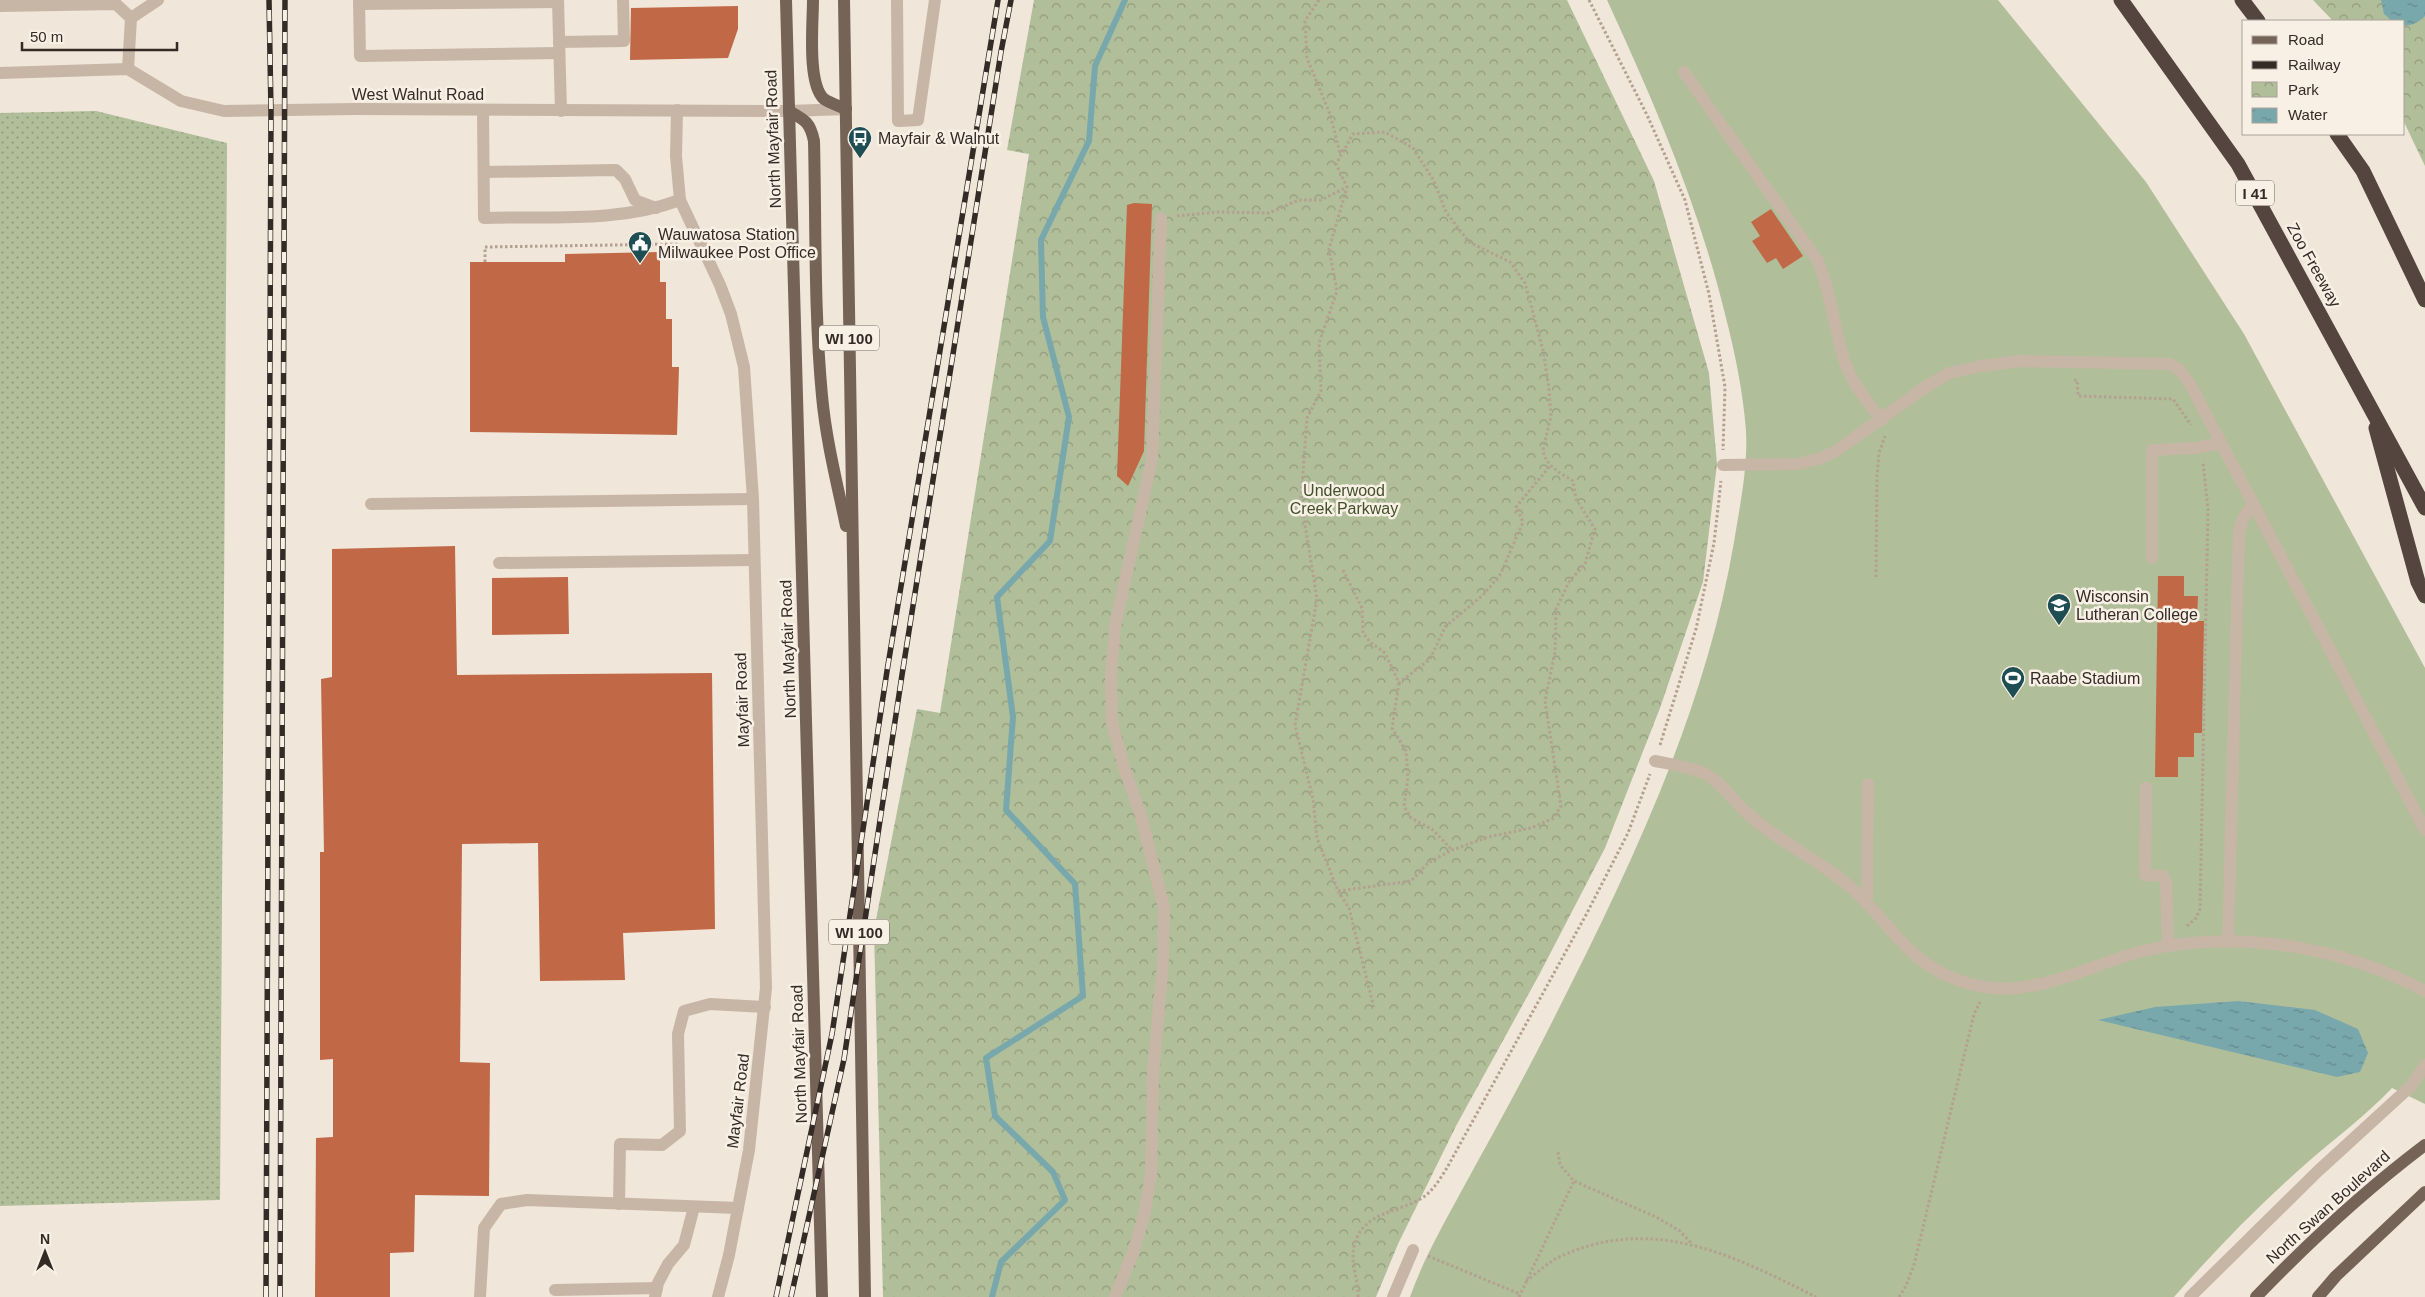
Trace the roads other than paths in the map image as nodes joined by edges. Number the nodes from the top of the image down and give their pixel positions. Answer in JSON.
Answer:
{"nodes":[{"id":1,"x":158,"y":0,"type":"edge"},
{"id":2,"x":623,"y":0,"type":"edge"},
{"id":3,"x":786,"y":0,"type":"edge"},
{"id":4,"x":812,"y":0,"type":"edge"},
{"id":5,"x":844,"y":0,"type":"edge"},
{"id":6,"x":897,"y":0,"type":"edge"},
{"id":7,"x":934,"y":0,"type":"edge"},
{"id":8,"x":2121,"y":0,"type":"edge"},
{"id":9,"x":2242,"y":0,"type":"edge"},
{"id":10,"x":558,"y":1,"type":"edge"},
{"id":11,"x":359,"y":2,"type":"edge"},
{"id":12,"x":0,"y":6,"type":"edge"},
{"id":13,"x":131,"y":18,"type":"junction"},
{"id":14,"x":2257,"y":20,"type":"edge"},
{"id":15,"x":559,"y":48,"type":"junction"},
{"id":16,"x":128,"y":69,"type":"junction"},
{"id":17,"x":1684,"y":72,"type":"dead end"},
{"id":18,"x":0,"y":73,"type":"edge"},
{"id":19,"x":846,"y":109,"type":"junction"},
{"id":20,"x":483,"y":110,"type":"junction"},
{"id":21,"x":677,"y":110,"type":"junction"},
{"id":22,"x":561,"y":111,"type":"junction"},
{"id":23,"x":788,"y":111,"type":"junction"},
{"id":24,"x":2339,"y":135,"type":"edge"},
{"id":25,"x":484,"y":172,"type":"junction"},
{"id":26,"x":680,"y":200,"type":"junction"},
{"id":27,"x":657,"y":208,"type":"junction"},
{"id":28,"x":1161,"y":218,"type":"road end"},
{"id":29,"x":2425,"y":300,"type":"edge"},
{"id":30,"x":2368,"y":400,"type":"junction"},
{"id":31,"x":1882,"y":420,"type":"junction"},
{"id":32,"x":2221,"y":443,"type":"junction"},
{"id":33,"x":1723,"y":465,"type":"road end"},
{"id":34,"x":753,"y":499,"type":"junction"},
{"id":35,"x":2253,"y":503,"type":"junction"},
{"id":36,"x":371,"y":504,"type":"dead end"},
{"id":37,"x":2425,"y":508,"type":"edge"},
{"id":38,"x":852,"y":553,"type":"junction"},
{"id":39,"x":2152,"y":558,"type":"dead end"},
{"id":40,"x":754,"y":560,"type":"junction"},
{"id":41,"x":499,"y":563,"type":"dead end"},
{"id":42,"x":2425,"y":596,"type":"edge"},
{"id":43,"x":1655,"y":761,"type":"road end"},
{"id":44,"x":1868,"y":784,"type":"dead end"},
{"id":45,"x":2146,"y":788,"type":"dead end"},
{"id":46,"x":2425,"y":830,"type":"edge"},
{"id":47,"x":1867,"y":904,"type":"junction"},
{"id":48,"x":2228,"y":942,"type":"junction"},
{"id":49,"x":2168,"y":946,"type":"junction"},
{"id":50,"x":2425,"y":991,"type":"edge"},
{"id":51,"x":765,"y":1007,"type":"junction"},
{"id":52,"x":2425,"y":1065,"type":"edge"},
{"id":53,"x":2425,"y":1145,"type":"edge"},
{"id":54,"x":2425,"y":1192,"type":"edge"},
{"id":55,"x":619,"y":1204,"type":"junction"},
{"id":56,"x":694,"y":1206,"type":"junction"},
{"id":57,"x":738,"y":1208,"type":"junction"},
{"id":58,"x":1413,"y":1250,"type":"road end"},
{"id":59,"x":555,"y":1290,"type":"dead end"},
{"id":60,"x":656,"y":1293,"type":"edge"},
{"id":61,"x":480,"y":1297,"type":"edge"},
{"id":62,"x":718,"y":1297,"type":"edge"},
{"id":63,"x":822,"y":1297,"type":"edge"},
{"id":64,"x":865,"y":1297,"type":"edge"},
{"id":65,"x":1115,"y":1297,"type":"edge"},
{"id":66,"x":1393,"y":1297,"type":"edge"},
{"id":67,"x":2190,"y":1297,"type":"edge"},
{"id":68,"x":2256,"y":1297,"type":"edge"},
{"id":69,"x":2318,"y":1297,"type":"edge"}],
"edges":[{"from":1,"to":13,"type":"street"},
{"from":2,"to":15,"type":"street"},
{"from":3,"to":23,"type":"main road","name":"North Mayfair Road","number":"WI 100"},
{"from":4,"to":19,"type":"main road"},
{"from":5,"to":19,"type":"main road","number":"WI 100"},
{"from":6,"to":7,"type":"street"},
{"from":8,"to":30,"type":"highway","name":"Zoo Freeway","number":"I 41"},
{"from":9,"to":14,"type":"highway"},
{"from":10,"to":11,"type":"street"},
{"from":10,"to":15,"type":"street"},
{"from":11,"to":15,"type":"street"},
{"from":12,"to":13,"type":"street"},
{"from":13,"to":16,"type":"street"},
{"from":15,"to":22,"type":"street"},
{"from":16,"to":18,"type":"street"},
{"from":16,"to":20,"type":"street","name":"West Walnut Road"},
{"from":17,"to":31,"type":"street"},
{"from":19,"to":23,"type":"street","name":"West Walnut Road"},
{"from":19,"to":38,"type":"main road","number":"WI 100"},
{"from":20,"to":22,"type":"street","name":"West Walnut Road"},
{"from":20,"to":25,"type":"street"},
{"from":21,"to":22,"type":"street","name":"West Walnut Road"},
{"from":21,"to":23,"type":"street","name":"West Walnut Road"},
{"from":21,"to":26,"type":"street","name":"Mayfair Road"},
{"from":23,"to":38,"type":"main road"},
{"from":23,"to":63,"type":"main road","name":"North Mayfair Road","number":"WI 100"},
{"from":24,"to":29,"type":"highway"},
{"from":25,"to":27,"type":"street"},
{"from":25,"to":27,"type":"street"},
{"from":26,"to":27,"type":"street"},
{"from":26,"to":34,"type":"street","name":"Mayfair Road"},
{"from":28,"to":65,"type":"street"},
{"from":30,"to":37,"type":"highway","name":"Zoo Freeway","number":"I 41"},
{"from":30,"to":42,"type":"highway"},
{"from":31,"to":32,"type":"street"},
{"from":31,"to":33,"type":"street"},
{"from":32,"to":35,"type":"street"},
{"from":32,"to":39,"type":"street"},
{"from":34,"to":36,"type":"street"},
{"from":34,"to":40,"type":"street","name":"Mayfair Road"},
{"from":35,"to":46,"type":"street"},
{"from":35,"to":48,"type":"street"},
{"from":38,"to":64,"type":"main road","number":"WI 100"},
{"from":40,"to":41,"type":"street"},
{"from":40,"to":51,"type":"street","name":"Mayfair Road"},
{"from":43,"to":47,"type":"street"},
{"from":44,"to":47,"type":"street"},
{"from":45,"to":49,"type":"street"},
{"from":47,"to":49,"type":"street"},
{"from":48,"to":49,"type":"street"},
{"from":48,"to":50,"type":"street"},
{"from":51,"to":55,"type":"street"},
{"from":51,"to":57,"type":"street","name":"Mayfair Road"},
{"from":52,"to":67,"type":"street"},
{"from":53,"to":68,"type":"main road","name":"North Swan Boulevard"},
{"from":54,"to":69,"type":"main road"},
{"from":55,"to":56,"type":"street"},
{"from":55,"to":61,"type":"street"},
{"from":56,"to":57,"type":"street"},
{"from":56,"to":60,"type":"street"},
{"from":57,"to":62,"type":"street","name":"Mayfair Road"},
{"from":58,"to":66,"type":"street"},
{"from":59,"to":60,"type":"street"}]}
